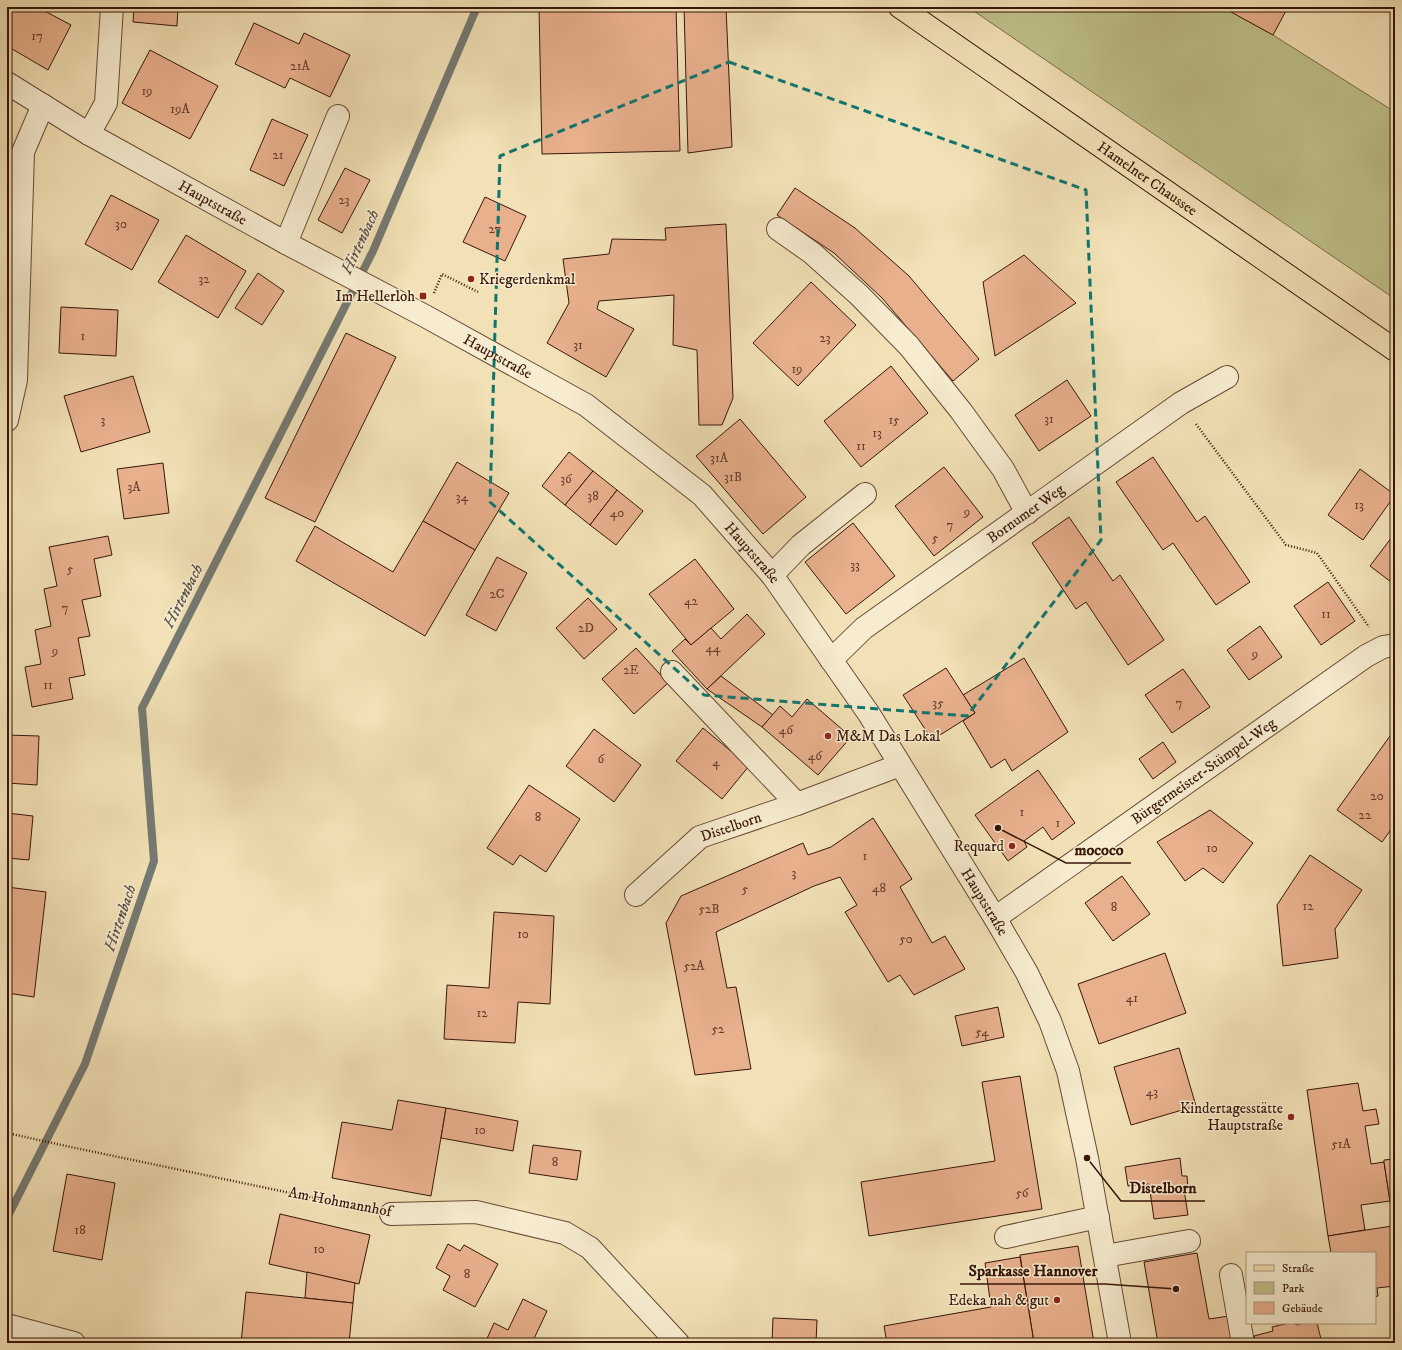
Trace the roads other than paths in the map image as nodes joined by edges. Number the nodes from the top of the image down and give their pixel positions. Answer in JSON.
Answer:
{"nodes":[{"id":1,"x":112,"y":7,"type":"edge"},
{"id":2,"x":900,"y":7,"type":"edge"},
{"id":3,"x":7,"y":83,"type":"edge"},
{"id":4,"x":43,"y":105,"type":"junction"},
{"id":5,"x":338,"y":116,"type":"dead end"},
{"id":6,"x":89,"y":134,"type":"junction"},
{"id":7,"x":778,"y":229,"type":"dead end"},
{"id":8,"x":286,"y":243,"type":"junction"},
{"id":9,"x":1395,"y":350,"type":"edge"},
{"id":10,"x":1227,"y":377,"type":"dead end"},
{"id":11,"x":7,"y":420,"type":"edge"},
{"id":12,"x":865,"y":494,"type":"dead end"},
{"id":13,"x":1027,"y":513,"type":"junction"},
{"id":14,"x":772,"y":575,"type":"junction"},
{"id":15,"x":1389,"y":646,"type":"edge"},
{"id":16,"x":831,"y":660,"type":"junction"},
{"id":17,"x":672,"y":672,"type":"dead end"},
{"id":18,"x":900,"y":765,"type":"junction"},
{"id":19,"x":798,"y":804,"type":"junction"},
{"id":20,"x":636,"y":895,"type":"dead end"},
{"id":21,"x":995,"y":918,"type":"junction"},
{"id":22,"x":391,"y":1214,"type":"road end"},
{"id":23,"x":1098,"y":1217,"type":"junction"},
{"id":24,"x":1006,"y":1237,"type":"dead end"},
{"id":25,"x":1189,"y":1241,"type":"dead end"},
{"id":26,"x":1105,"y":1256,"type":"junction"},
{"id":27,"x":1231,"y":1275,"type":"dead end"},
{"id":28,"x":7,"y":1325,"type":"edge"},
{"id":29,"x":74,"y":1343,"type":"edge"},
{"id":30,"x":678,"y":1343,"type":"edge"},
{"id":31,"x":1120,"y":1343,"type":"edge"},
{"id":32,"x":1243,"y":1343,"type":"edge"}],
"edges":[{"from":1,"to":6,"type":"street"},
{"from":2,"to":9,"type":"main road","name":"Hamelner Chaussee"},
{"from":3,"to":4,"type":"street","name":"Hauptstraße"},
{"from":4,"to":6,"type":"street","name":"Hauptstraße"},
{"from":4,"to":11,"type":"street"},
{"from":5,"to":8,"type":"street"},
{"from":6,"to":8,"type":"street","name":"Hauptstraße"},
{"from":7,"to":13,"type":"street"},
{"from":8,"to":14,"type":"street","name":"Hauptstraße"},
{"from":10,"to":13,"type":"street","name":"Bornumer Weg"},
{"from":12,"to":14,"type":"street"},
{"from":13,"to":16,"type":"street","name":"Bornumer Weg"},
{"from":14,"to":16,"type":"street","name":"Hauptstraße"},
{"from":15,"to":21,"type":"street","name":"Bürgermeister-Stümpel-Weg"},
{"from":16,"to":18,"type":"street","name":"Hauptstraße"},
{"from":17,"to":19,"type":"street"},
{"from":18,"to":19,"type":"street","name":"Distelborn"},
{"from":18,"to":21,"type":"street","name":"Hauptstraße"},
{"from":19,"to":20,"type":"street","name":"Distelborn"},
{"from":21,"to":23,"type":"street","name":"Hauptstraße"},
{"from":22,"to":30,"type":"street","name":"Am Hohmannhof"},
{"from":23,"to":24,"type":"street"},
{"from":23,"to":26,"type":"street","name":"Hauptstraße"},
{"from":25,"to":26,"type":"street"},
{"from":26,"to":31,"type":"street","name":"Hauptstraße"},
{"from":27,"to":32,"type":"street"},
{"from":28,"to":29,"type":"street"}]}
